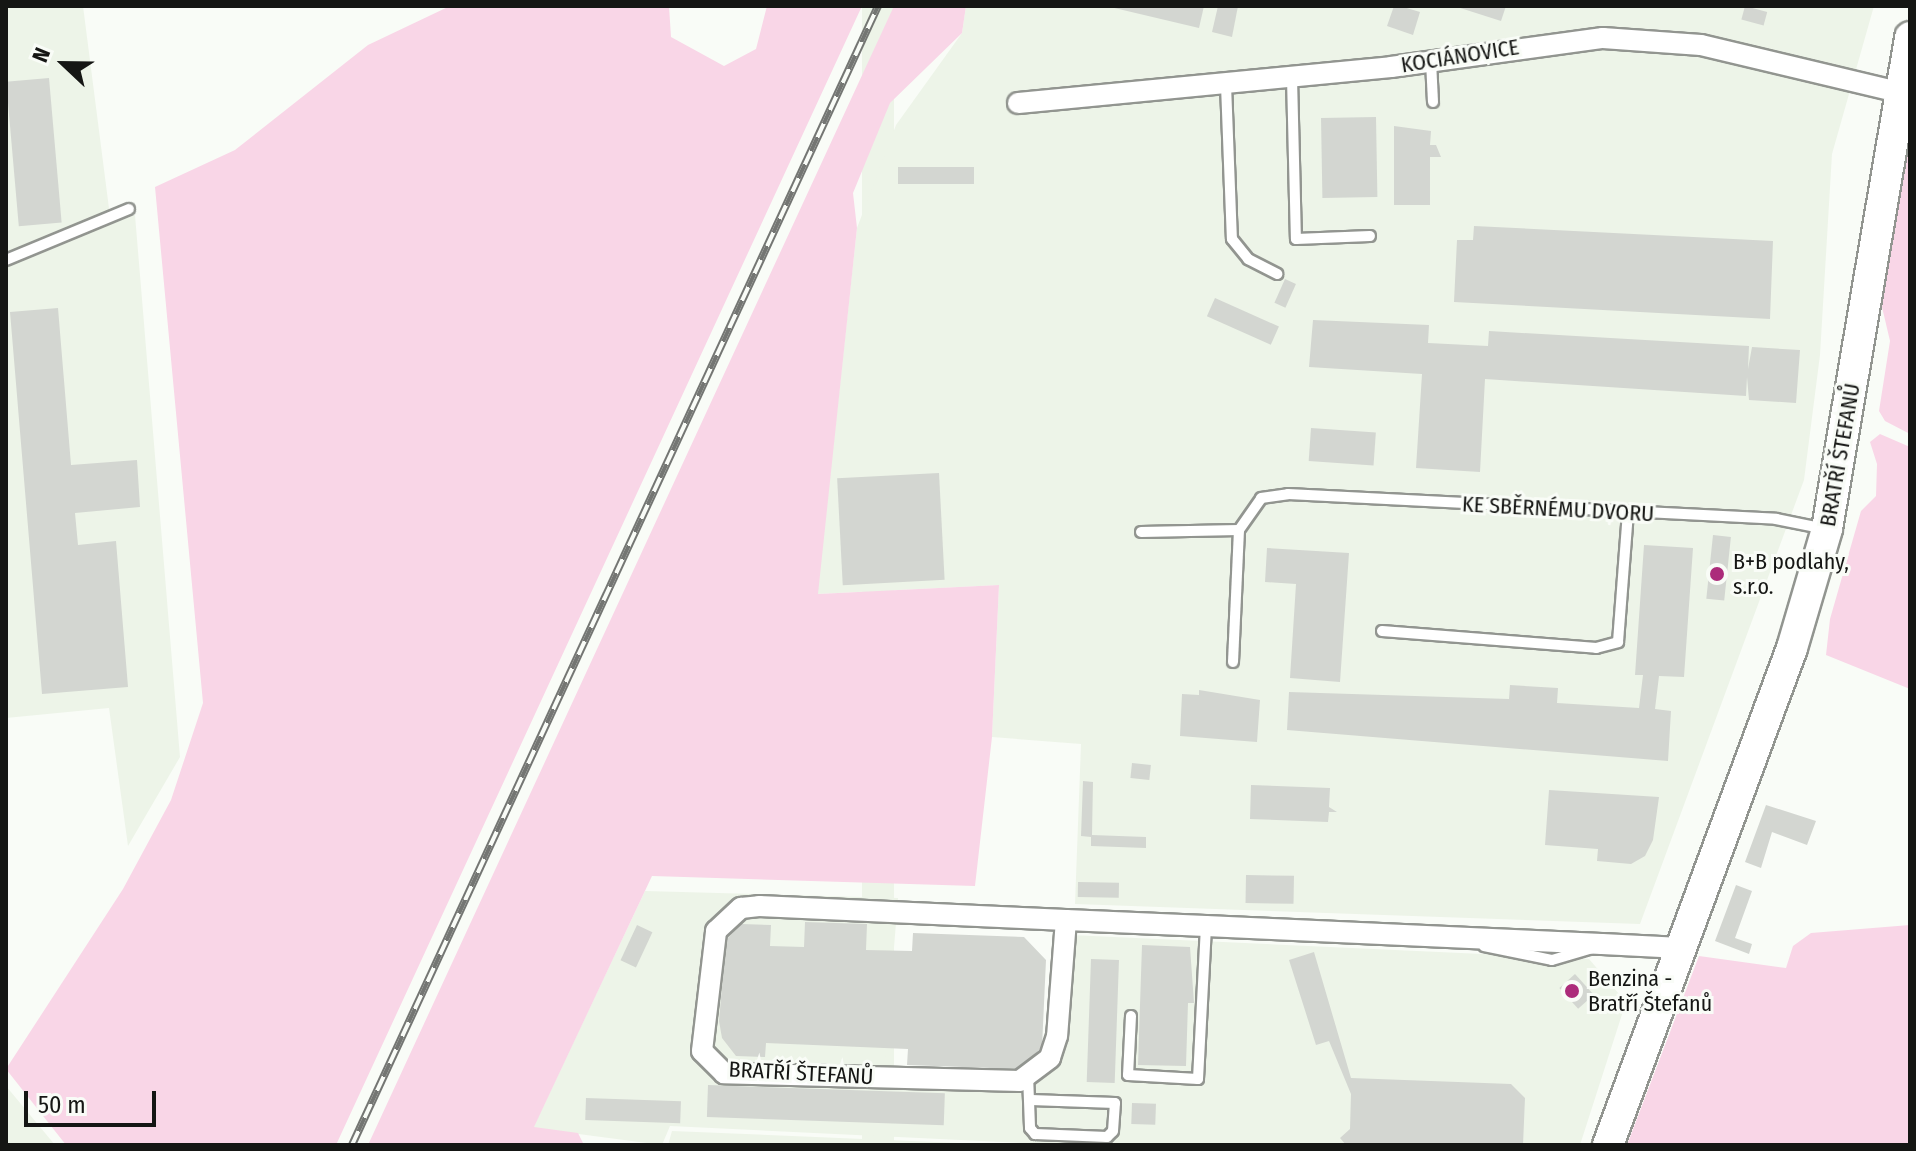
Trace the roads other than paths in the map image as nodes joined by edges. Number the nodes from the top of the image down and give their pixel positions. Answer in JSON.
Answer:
{"nodes":[{"id":1,"x":1910,"y":37,"type":"edge"},
{"id":2,"x":1431,"y":61,"type":"junction"},
{"id":3,"x":1292,"y":78,"type":"junction"},
{"id":4,"x":1226,"y":85,"type":"junction"},
{"id":5,"x":1898,"y":92,"type":"junction"},
{"id":6,"x":1433,"y":102,"type":"dead end"},
{"id":7,"x":1018,"y":103,"type":"dead end"},
{"id":8,"x":129,"y":209,"type":"dead end"},
{"id":9,"x":1370,"y":236,"type":"dead end"},
{"id":10,"x":6,"y":260,"type":"edge"},
{"id":11,"x":1277,"y":274,"type":"dead end"},
{"id":12,"x":1628,"y":513,"type":"junction"},
{"id":13,"x":1827,"y":529,"type":"junction"},
{"id":14,"x":1239,"y":530,"type":"junction"},
{"id":15,"x":1141,"y":532,"type":"dead end"},
{"id":16,"x":1382,"y":631,"type":"dead end"},
{"id":17,"x":1233,"y":662,"type":"dead end"},
{"id":18,"x":1066,"y":920,"type":"junction"},
{"id":19,"x":1206,"y":926,"type":"junction"},
{"id":20,"x":1681,"y":948,"type":"junction"},
{"id":21,"x":1131,"y":1016,"type":"dead end"},
{"id":22,"x":1028,"y":1075,"type":"junction"},
{"id":23,"x":1031,"y":1100,"type":"junction"},
{"id":24,"x":1608,"y":1145,"type":"edge"}],
"edges":[{"from":1,"to":5,"type":"main road","name":"BRATŘÍ ŠTEFANŮ"},
{"from":2,"to":3,"type":"street","name":"KOCIÁNOVICE"},
{"from":2,"to":5,"type":"street","name":"KOCIÁNOVICE"},
{"from":2,"to":6,"type":"lane"},
{"from":3,"to":4,"type":"street","name":"KOCIÁNOVICE"},
{"from":3,"to":9,"type":"lane"},
{"from":4,"to":7,"type":"street","name":"KOCIÁNOVICE"},
{"from":4,"to":11,"type":"lane"},
{"from":5,"to":13,"type":"main road","name":"BRATŘÍ ŠTEFANŮ"},
{"from":8,"to":10,"type":"lane"},
{"from":12,"to":13,"type":"lane","name":"KE SBĚRNÉMU DVORU"},
{"from":12,"to":14,"type":"lane","name":"KE SBĚRNÉMU DVORU"},
{"from":12,"to":16,"type":"lane"},
{"from":13,"to":20,"type":"main road","name":"BRATŘÍ ŠTEFANŮ"},
{"from":14,"to":15,"type":"lane"},
{"from":14,"to":17,"type":"lane"},
{"from":18,"to":19,"type":"street","name":"BRATŘÍ ŠTEFANŮ"},
{"from":18,"to":22,"type":"street"},
{"from":18,"to":22,"type":"street","name":"BRATŘÍ ŠTEFANŮ"},
{"from":19,"to":20,"type":"street","name":"BRATŘÍ ŠTEFANŮ"},
{"from":19,"to":21,"type":"lane"},
{"from":20,"to":24,"type":"main road","name":"BRATŘÍ ŠTEFANŮ"},
{"from":22,"to":23,"type":"lane"},
{"from":23,"to":23,"type":"lane"}]}
